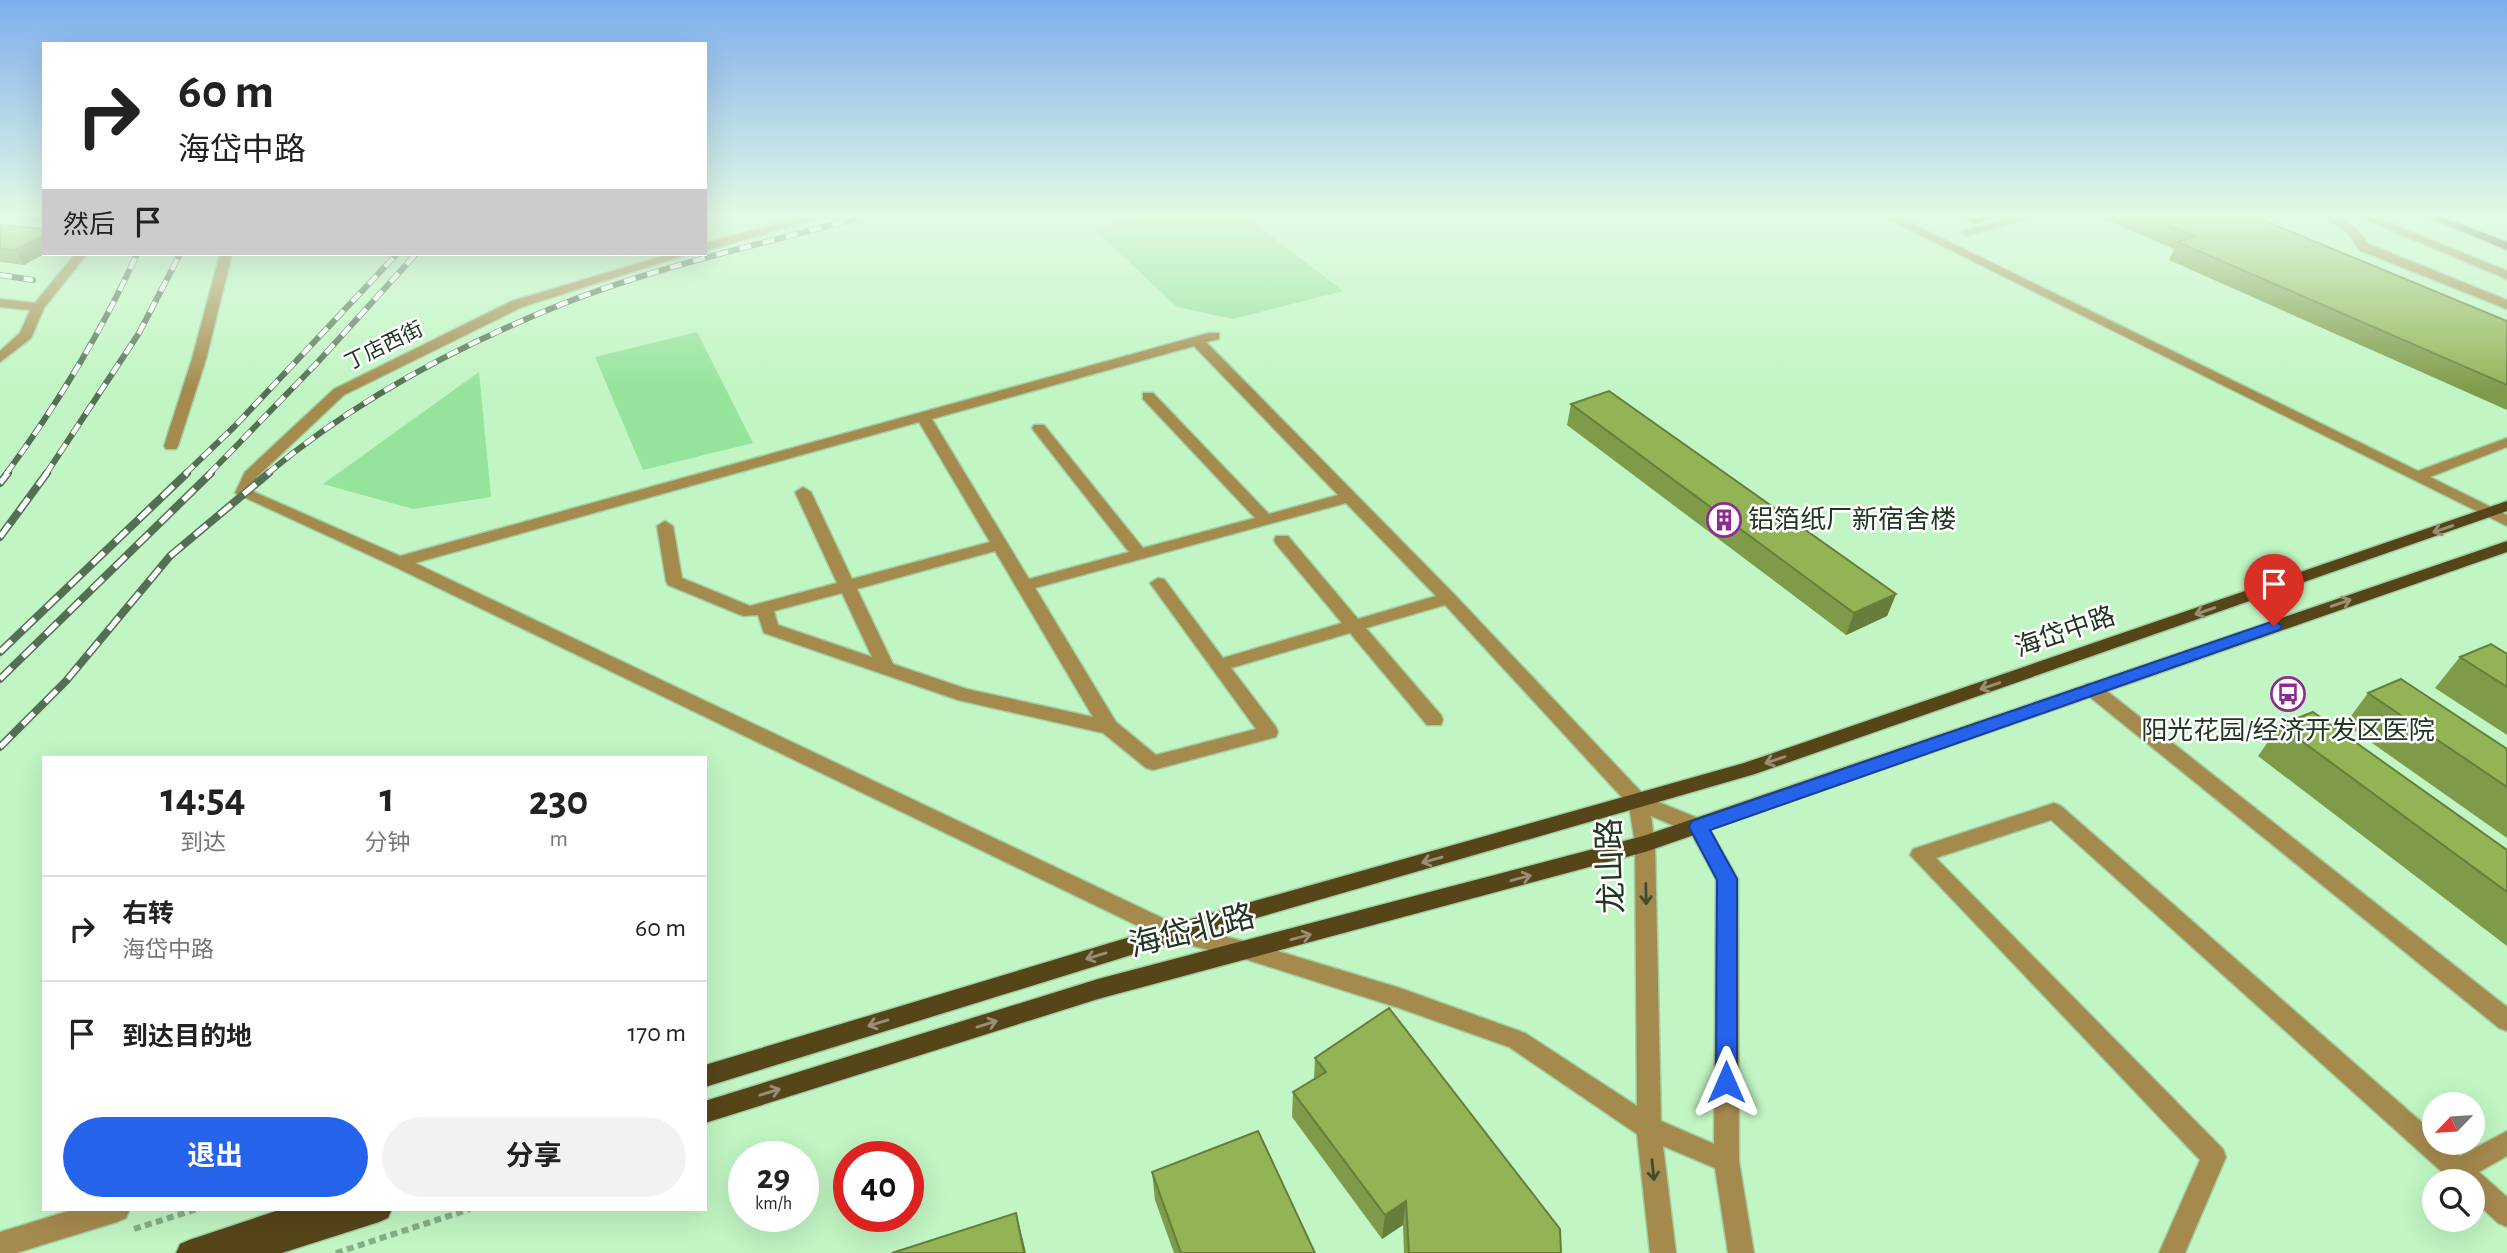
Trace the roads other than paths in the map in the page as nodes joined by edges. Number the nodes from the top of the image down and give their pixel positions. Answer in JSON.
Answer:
{"nodes":[{"id":1,"x":64,"y":274,"type":"edge"},
{"id":2,"x":221,"y":274,"type":"edge"},
{"id":3,"x":614,"y":274,"type":"edge"},
{"id":4,"x":2007,"y":274,"type":"edge"},
{"id":5,"x":2431,"y":274,"type":"edge"},
{"id":6,"x":0,"y":303,"type":"edge"},
{"id":7,"x":2507,"y":305,"type":"edge"},
{"id":8,"x":38,"y":307,"type":"junction"},
{"id":9,"x":0,"y":358,"type":"edge"},
{"id":10,"x":1148,"y":396,"type":"dead end"},
{"id":11,"x":924,"y":418,"type":"junction"},
{"id":12,"x":1039,"y":428,"type":"dead end"},
{"id":13,"x":2507,"y":442,"type":"edge"},
{"id":14,"x":171,"y":446,"type":"dead end"},
{"id":15,"x":2419,"y":477,"type":"junction"},
{"id":16,"x":803,"y":492,"type":"dead end"},
{"id":17,"x":1349,"y":497,"type":"junction"},
{"id":18,"x":2502,"y":513,"type":"edge"},
{"id":19,"x":1266,"y":520,"type":"junction"},
{"id":20,"x":665,"y":526,"type":"dead end"},
{"id":21,"x":1282,"y":540,"type":"dead end"},
{"id":22,"x":999,"y":545,"type":"junction"},
{"id":23,"x":2507,"y":546,"type":"edge"},
{"id":24,"x":1139,"y":554,"type":"junction"},
{"id":25,"x":398,"y":562,"type":"junction"},
{"id":26,"x":1158,"y":583,"type":"dead end"},
{"id":27,"x":847,"y":586,"type":"junction"},
{"id":28,"x":1023,"y":586,"type":"junction"},
{"id":29,"x":1448,"y":597,"type":"junction"},
{"id":30,"x":765,"y":608,"type":"junction"},
{"id":31,"x":1220,"y":665,"type":"junction"},
{"id":32,"x":886,"y":668,"type":"junction"},
{"id":33,"x":2092,"y":689,"type":"junction"},
{"id":34,"x":1434,"y":720,"type":"dead end"},
{"id":35,"x":1109,"y":727,"type":"junction"},
{"id":36,"x":1639,"y":802,"type":"junction"},
{"id":37,"x":1698,"y":827,"type":"junction"},
{"id":38,"x":1645,"y":844,"type":"junction"},
{"id":39,"x":1172,"y":933,"type":"junction"},
{"id":40,"x":1248,"y":951,"type":"junction"},
{"id":41,"x":2507,"y":1021,"type":"edge"},
{"id":42,"x":707,"y":1075,"type":"edge"},
{"id":43,"x":707,"y":1111,"type":"edge"},
{"id":44,"x":1649,"y":1128,"type":"junction"},
{"id":45,"x":2507,"y":1143,"type":"edge"},
{"id":46,"x":1726,"y":1161,"type":"junction"},
{"id":47,"x":2457,"y":1169,"type":"edge"},
{"id":48,"x":2477,"y":1169,"type":"edge"},
{"id":49,"x":2485,"y":1194,"type":"edge"},
{"id":50,"x":110,"y":1211,"type":"edge"},
{"id":51,"x":315,"y":1211,"type":"edge"},
{"id":52,"x":373,"y":1211,"type":"edge"},
{"id":53,"x":2507,"y":1214,"type":"edge"},
{"id":54,"x":0,"y":1245,"type":"edge"},
{"id":55,"x":189,"y":1253,"type":"edge"},
{"id":56,"x":242,"y":1253,"type":"edge"},
{"id":57,"x":1662,"y":1253,"type":"edge"},
{"id":58,"x":1741,"y":1253,"type":"edge"},
{"id":59,"x":2172,"y":1253,"type":"edge"}],
"edges":[{"from":1,"to":8,"type":"street"},
{"from":2,"to":14,"type":"street"},
{"from":3,"to":25,"type":"street","name":"丁店西街"},
{"from":4,"to":15,"type":"street"},
{"from":5,"to":7,"type":"street"},
{"from":6,"to":8,"type":"street"},
{"from":8,"to":9,"type":"street"},
{"from":10,"to":19,"type":"street"},
{"from":11,"to":17,"type":"street"},
{"from":11,"to":22,"type":"street"},
{"from":11,"to":25,"type":"street"},
{"from":12,"to":24,"type":"street"},
{"from":13,"to":15,"type":"street"},
{"from":15,"to":18,"type":"street"},
{"from":16,"to":27,"type":"street"},
{"from":17,"to":19,"type":"street"},
{"from":17,"to":29,"type":"street"},
{"from":18,"to":36,"type":"main road","name":"海岱中路","one_way":true},
{"from":19,"to":24,"type":"street"},
{"from":20,"to":30,"type":"street"},
{"from":21,"to":34,"type":"street"},
{"from":22,"to":27,"type":"street"},
{"from":22,"to":28,"type":"street"},
{"from":33,"to":23,"type":"main road","one_way":true},
{"from":24,"to":28,"type":"street"},
{"from":25,"to":39,"type":"street"},
{"from":26,"to":31,"type":"street"},
{"from":27,"to":30,"type":"street"},
{"from":27,"to":32,"type":"street"},
{"from":28,"to":35,"type":"street"},
{"from":29,"to":31,"type":"street"},
{"from":29,"to":36,"type":"street"},
{"from":30,"to":32,"type":"street"},
{"from":31,"to":35,"type":"street"},
{"from":32,"to":35,"type":"street"},
{"from":33,"to":37,"type":"main road"},
{"from":33,"to":41,"type":"street"},
{"from":36,"to":37,"type":"street","name":"龙山路"},
{"from":36,"to":38,"type":"street","name":"龙山路"},
{"from":36,"to":39,"type":"main road","name":"海岱北路","one_way":true},
{"from":37,"to":38,"type":"main road","name":"海岱北路"},
{"from":37,"to":46,"type":"street"},
{"from":40,"to":38,"type":"main road","name":"海岱北路","one_way":true},
{"from":38,"to":44,"type":"street","name":"龙山路","one_way":true},
{"from":39,"to":40,"type":"street"},
{"from":39,"to":42,"type":"main road","name":"海岱北路","one_way":true},
{"from":43,"to":40,"type":"main road","name":"海岱北路","one_way":true},
{"from":40,"to":44,"type":"street"},
{"from":44,"to":46,"type":"street"},
{"from":44,"to":57,"type":"street","name":"龙山路","one_way":true},
{"from":45,"to":48,"type":"street"},
{"from":46,"to":58,"type":"street"},
{"from":47,"to":59,"type":"street"},
{"from":49,"to":53,"type":"street"},
{"from":50,"to":54,"type":"street"},
{"from":51,"to":55,"type":"main road"},
{"from":52,"to":56,"type":"main road"}]}
